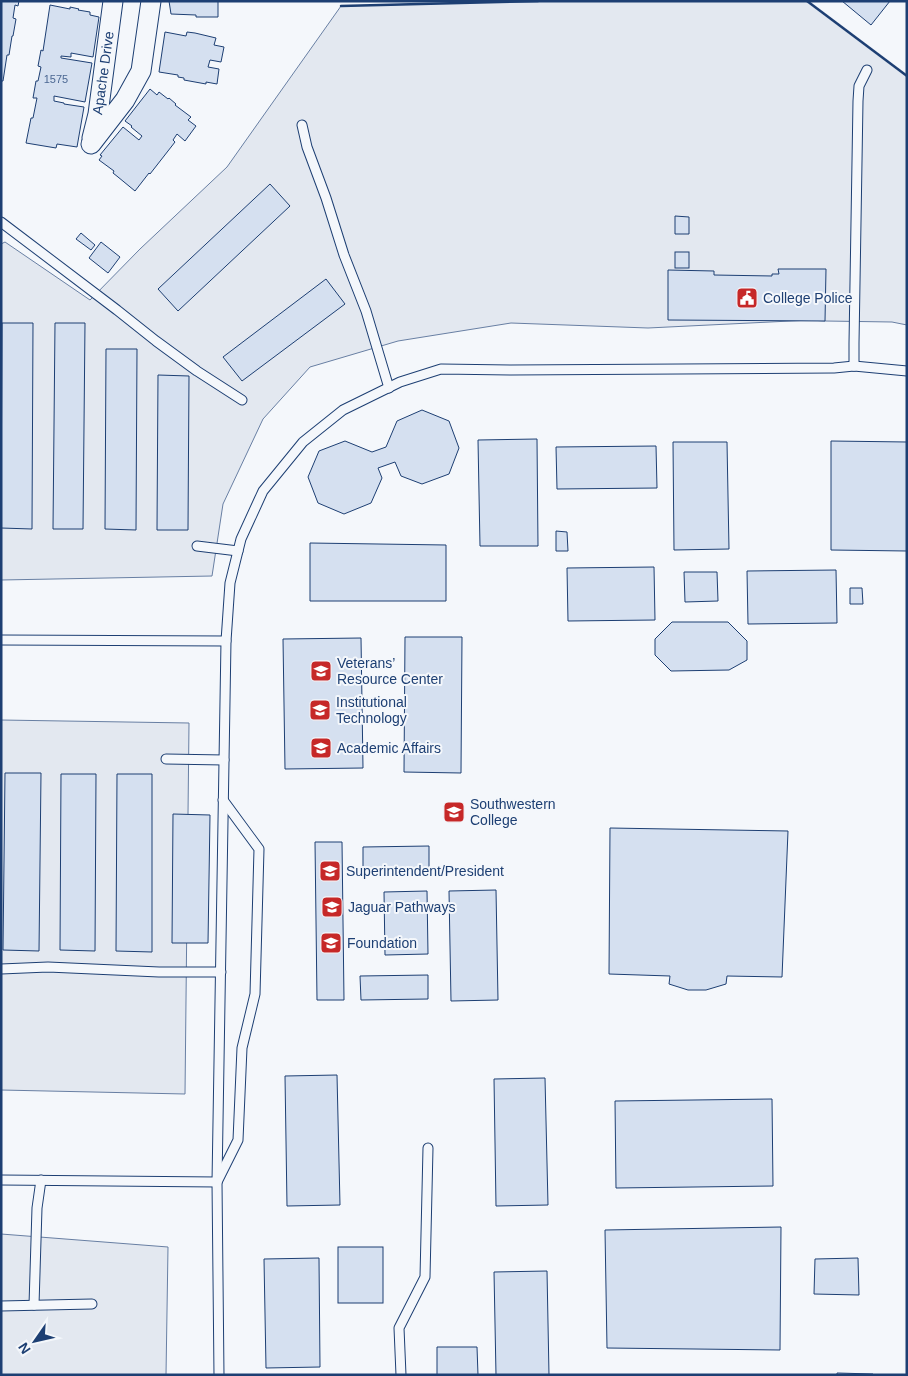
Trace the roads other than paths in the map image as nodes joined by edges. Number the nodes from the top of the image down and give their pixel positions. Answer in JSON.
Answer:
{"nodes":[{"id":1,"x":113,"y":1,"type":"edge"},
{"id":2,"x":151,"y":1,"type":"edge"},
{"id":3,"x":867,"y":70,"type":"dead end"},
{"id":4,"x":302,"y":125,"type":"dead end"},
{"id":5,"x":1,"y":222,"type":"edge"},
{"id":6,"x":854,"y":366,"type":"junction"},
{"id":7,"x":907,"y":371,"type":"edge"},
{"id":8,"x":389,"y":388,"type":"junction"},
{"id":9,"x":242,"y":400,"type":"dead end"},
{"id":10,"x":198,"y":546,"type":"dead end"},
{"id":11,"x":238,"y":551,"type":"junction"},
{"id":12,"x":1,"y":640,"type":"edge"},
{"id":13,"x":226,"y":641,"type":"junction"},
{"id":14,"x":166,"y":760,"type":"dead end"},
{"id":15,"x":224,"y":760,"type":"junction"},
{"id":16,"x":223,"y":800,"type":"junction"},
{"id":17,"x":1,"y":969,"type":"edge"},
{"id":18,"x":221,"y":972,"type":"junction"},
{"id":19,"x":428,"y":1148,"type":"dead end"},
{"id":20,"x":1,"y":1180,"type":"edge"},
{"id":21,"x":41,"y":1180,"type":"junction"},
{"id":22,"x":217,"y":1182,"type":"junction"},
{"id":23,"x":92,"y":1304,"type":"dead end"},
{"id":24,"x":34,"y":1305,"type":"junction"},
{"id":25,"x":1,"y":1306,"type":"edge"},
{"id":26,"x":219,"y":1375,"type":"edge"},
{"id":27,"x":401,"y":1375,"type":"edge"}],
"edges":[{"from":1,"to":2,"type":"street","name":"Apache Drive"},
{"from":3,"to":6,"type":"lane"},
{"from":4,"to":8,"type":"lane"},
{"from":5,"to":9,"type":"lane"},
{"from":6,"to":7,"type":"lane"},
{"from":6,"to":8,"type":"lane"},
{"from":8,"to":11,"type":"lane"},
{"from":10,"to":11,"type":"lane"},
{"from":11,"to":13,"type":"lane"},
{"from":12,"to":13,"type":"lane"},
{"from":13,"to":15,"type":"lane"},
{"from":14,"to":15,"type":"lane"},
{"from":15,"to":16,"type":"lane"},
{"from":16,"to":18,"type":"lane"},
{"from":16,"to":22,"type":"lane"},
{"from":17,"to":18,"type":"lane"},
{"from":18,"to":22,"type":"lane"},
{"from":19,"to":27,"type":"lane"},
{"from":20,"to":21,"type":"lane"},
{"from":21,"to":22,"type":"lane"},
{"from":21,"to":24,"type":"lane"},
{"from":22,"to":26,"type":"lane"},
{"from":23,"to":24,"type":"lane"},
{"from":24,"to":25,"type":"lane"}]}
